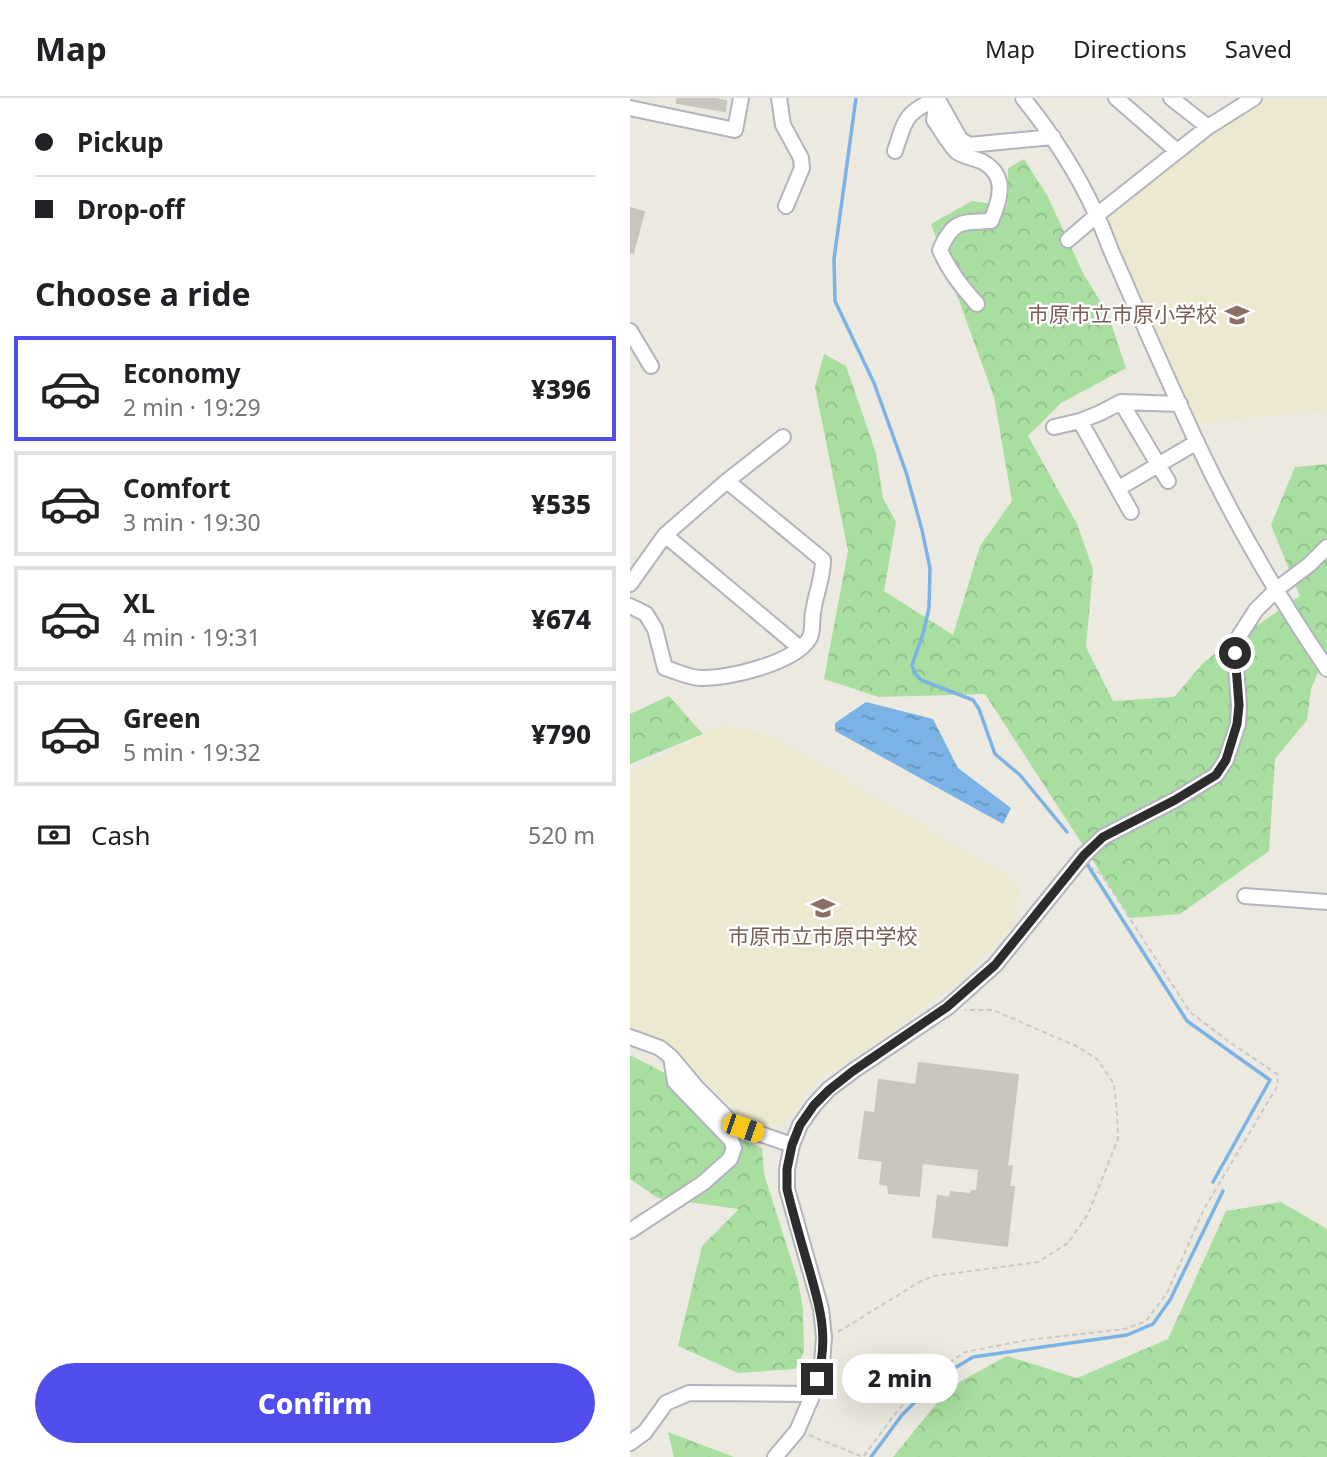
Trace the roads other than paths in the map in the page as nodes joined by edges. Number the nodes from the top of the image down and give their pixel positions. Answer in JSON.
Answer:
{"nodes":[{"id":1,"x":741,"y":98,"type":"edge"},
{"id":2,"x":779,"y":98,"type":"edge"},
{"id":3,"x":1023,"y":98,"type":"edge"},
{"id":4,"x":1116,"y":98,"type":"edge"},
{"id":5,"x":1171,"y":98,"type":"edge"},
{"id":6,"x":1254,"y":98,"type":"edge"},
{"id":7,"x":937,"y":99,"type":"edge"},
{"id":8,"x":1235,"y":102,"type":"edge"},
{"id":9,"x":630,"y":108,"type":"edge"},
{"id":10,"x":1208,"y":127,"type":"junction"},
{"id":11,"x":1053,"y":137,"type":"junction"},
{"id":12,"x":895,"y":151,"type":"dead end"},
{"id":13,"x":1177,"y":151,"type":"junction"},
{"id":14,"x":786,"y":206,"type":"dead end"},
{"id":15,"x":1097,"y":215,"type":"junction"},
{"id":16,"x":1068,"y":240,"type":"dead end"},
{"id":17,"x":976,"y":304,"type":"dead end"},
{"id":18,"x":630,"y":331,"type":"edge"},
{"id":19,"x":651,"y":366,"type":"dead end"},
{"id":20,"x":1121,"y":402,"type":"junction"},
{"id":21,"x":1180,"y":404,"type":"junction"},
{"id":22,"x":1080,"y":421,"type":"junction"},
{"id":23,"x":1055,"y":427,"type":"dead end"},
{"id":24,"x":783,"y":437,"type":"dead end"},
{"id":25,"x":1197,"y":442,"type":"junction"},
{"id":26,"x":1157,"y":464,"type":"junction"},
{"id":27,"x":727,"y":481,"type":"junction"},
{"id":28,"x":1168,"y":481,"type":"dead end"},
{"id":29,"x":1119,"y":488,"type":"junction"},
{"id":30,"x":1131,"y":513,"type":"dead end"},
{"id":31,"x":665,"y":535,"type":"junction"},
{"id":32,"x":1327,"y":547,"type":"edge"},
{"id":33,"x":630,"y":584,"type":"edge"},
{"id":34,"x":1277,"y":589,"type":"junction"},
{"id":35,"x":630,"y":606,"type":"edge"},
{"id":36,"x":800,"y":648,"type":"junction"},
{"id":37,"x":1327,"y":669,"type":"edge"},
{"id":38,"x":1245,"y":896,"type":"dead end"},
{"id":39,"x":1327,"y":902,"type":"edge"},
{"id":40,"x":630,"y":1037,"type":"edge"},
{"id":41,"x":671,"y":1057,"type":"junction"},
{"id":42,"x":792,"y":1145,"type":"junction"},
{"id":43,"x":630,"y":1231,"type":"edge"},
{"id":44,"x":813,"y":1394,"type":"junction"},
{"id":45,"x":630,"y":1443,"type":"edge"},
{"id":46,"x":775,"y":1457,"type":"edge"}],
"edges":[{"from":1,"to":9,"type":"street"},
{"from":2,"to":14,"type":"street"},
{"from":3,"to":11,"type":"street"},
{"from":4,"to":13,"type":"street"},
{"from":5,"to":10,"type":"street"},
{"from":6,"to":8,"type":"street"},
{"from":7,"to":11,"type":"street"},
{"from":7,"to":12,"type":"street"},
{"from":7,"to":17,"type":"street"},
{"from":8,"to":10,"type":"street"},
{"from":10,"to":13,"type":"street"},
{"from":11,"to":15,"type":"street"},
{"from":13,"to":15,"type":"street"},
{"from":15,"to":16,"type":"street"},
{"from":15,"to":21,"type":"street"},
{"from":18,"to":19,"type":"street"},
{"from":20,"to":21,"type":"street"},
{"from":20,"to":22,"type":"street"},
{"from":20,"to":26,"type":"street"},
{"from":21,"to":25,"type":"street"},
{"from":22,"to":23,"type":"street"},
{"from":22,"to":29,"type":"street"},
{"from":24,"to":27,"type":"street"},
{"from":25,"to":26,"type":"street"},
{"from":25,"to":34,"type":"street"},
{"from":26,"to":28,"type":"street"},
{"from":26,"to":29,"type":"street"},
{"from":27,"to":31,"type":"street"},
{"from":27,"to":36,"type":"street"},
{"from":29,"to":30,"type":"street"},
{"from":31,"to":33,"type":"street"},
{"from":31,"to":36,"type":"street"},
{"from":32,"to":34,"type":"street"},
{"from":34,"to":37,"type":"street"},
{"from":34,"to":42,"type":"street"},
{"from":35,"to":36,"type":"street"},
{"from":38,"to":39,"type":"street"},
{"from":40,"to":41,"type":"street"},
{"from":41,"to":42,"type":"street"},
{"from":41,"to":43,"type":"street"},
{"from":42,"to":44,"type":"street"},
{"from":44,"to":45,"type":"street"},
{"from":44,"to":46,"type":"street"}]}
